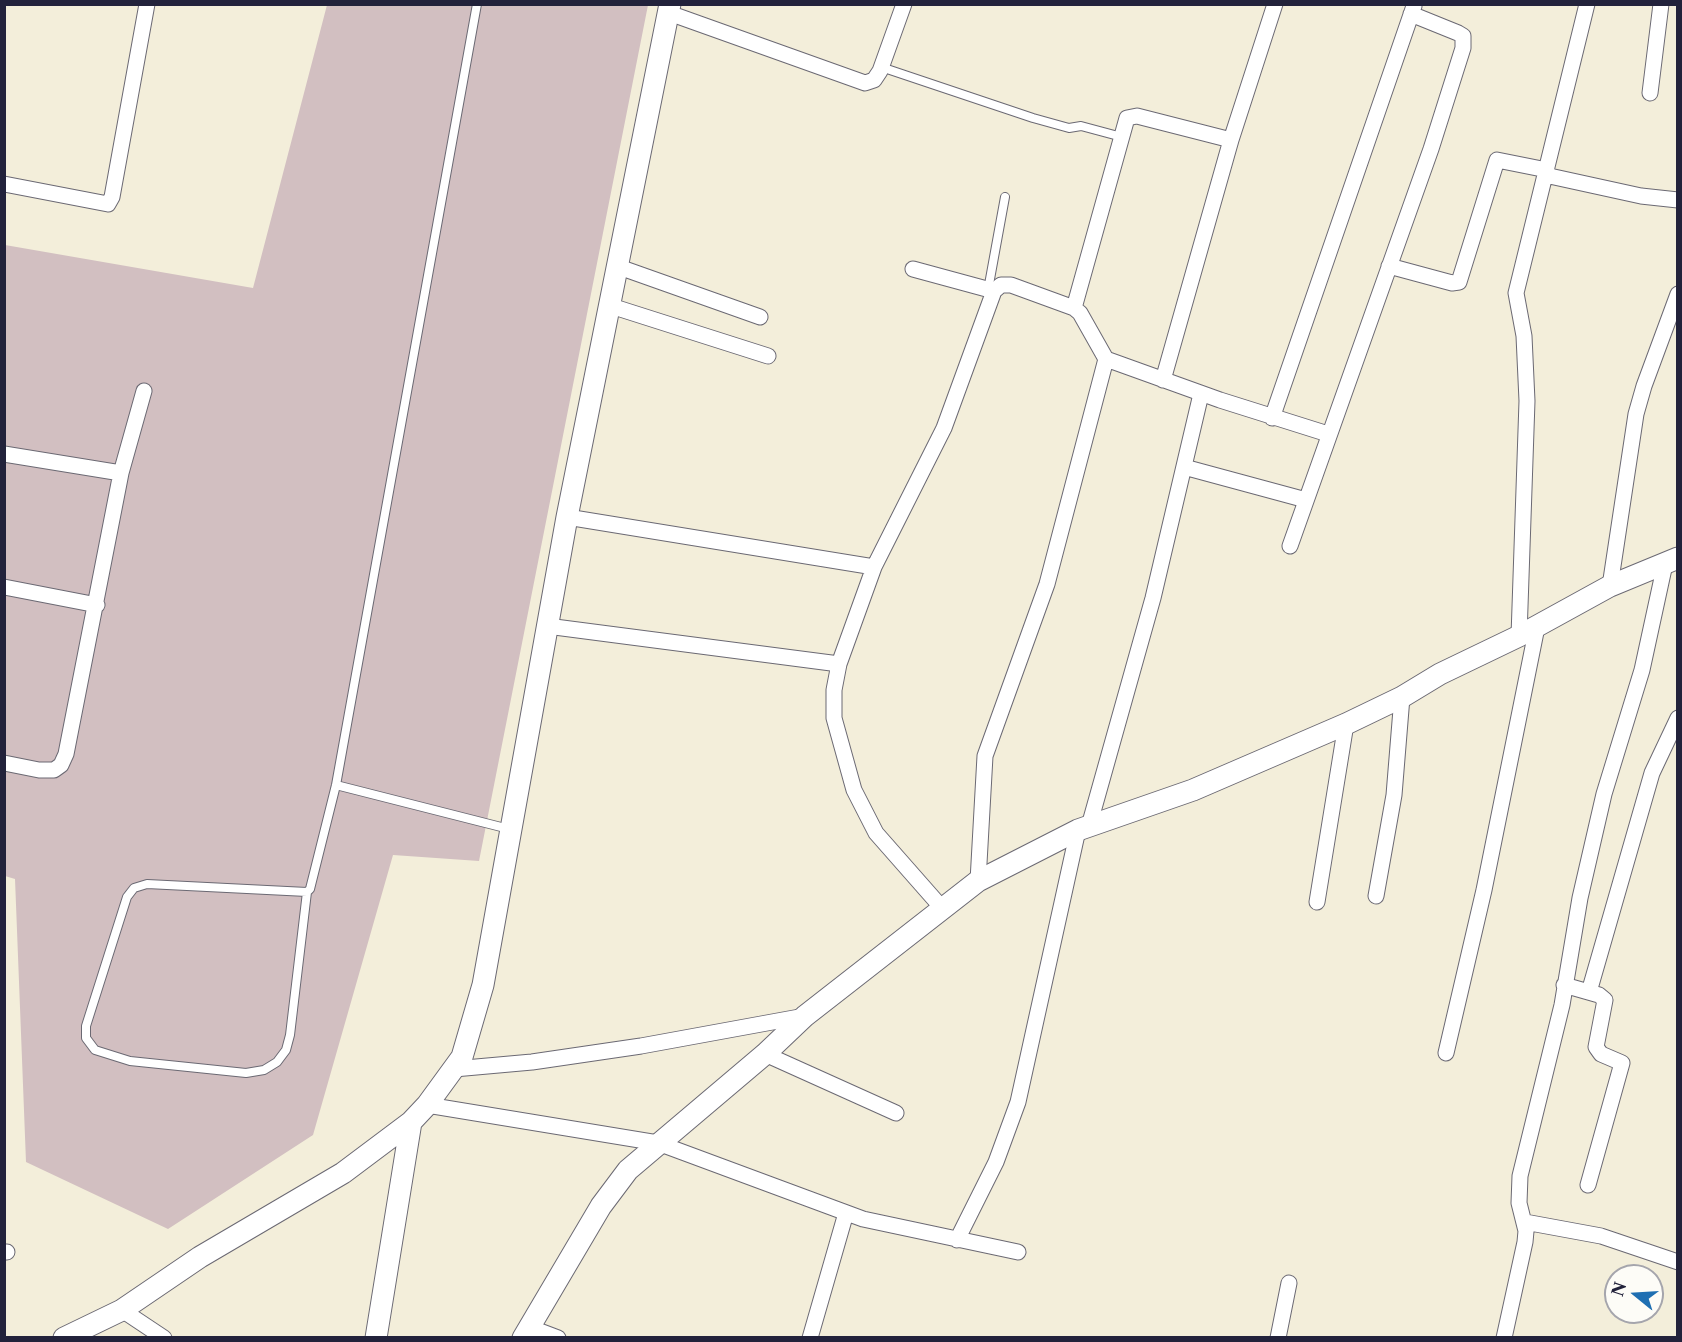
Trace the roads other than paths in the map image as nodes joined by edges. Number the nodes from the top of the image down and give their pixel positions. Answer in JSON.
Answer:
{"nodes":[{"id":1,"x":147,"y":4,"type":"edge"},
{"id":2,"x":477,"y":4,"type":"edge"},
{"id":3,"x":904,"y":4,"type":"edge"},
{"id":4,"x":1275,"y":4,"type":"edge"},
{"id":5,"x":1587,"y":4,"type":"edge"},
{"id":6,"x":1661,"y":4,"type":"edge"},
{"id":7,"x":670,"y":9,"type":"edge"},
{"id":8,"x":1413,"y":9,"type":"edge"},
{"id":9,"x":881,"y":66,"type":"junction"},
{"id":10,"x":1650,"y":93,"type":"dead end"},
{"id":11,"x":1122,"y":137,"type":"junction"},
{"id":12,"x":1231,"y":140,"type":"junction"},
{"id":13,"x":1546,"y":173,"type":"junction"},
{"id":14,"x":4,"y":184,"type":"edge"},
{"id":15,"x":1005,"y":197,"type":"dead end"},
{"id":16,"x":1677,"y":200,"type":"edge"},
{"id":17,"x":619,"y":267,"type":"junction"},
{"id":18,"x":1389,"y":267,"type":"junction"},
{"id":19,"x":913,"y":269,"type":"dead end"},
{"id":20,"x":991,"y":290,"type":"junction"},
{"id":21,"x":1677,"y":294,"type":"edge"},
{"id":22,"x":611,"y":306,"type":"junction"},
{"id":23,"x":1074,"y":308,"type":"junction"},
{"id":24,"x":760,"y":317,"type":"dead end"},
{"id":25,"x":768,"y":356,"type":"dead end"},
{"id":26,"x":1106,"y":359,"type":"junction"},
{"id":27,"x":1163,"y":380,"type":"junction"},
{"id":28,"x":144,"y":391,"type":"dead end"},
{"id":29,"x":1201,"y":393,"type":"junction"},
{"id":30,"x":1272,"y":418,"type":"junction"},
{"id":31,"x":1328,"y":434,"type":"junction"},
{"id":32,"x":4,"y":454,"type":"edge"},
{"id":33,"x":1184,"y":467,"type":"junction"},
{"id":34,"x":121,"y":473,"type":"junction"},
{"id":35,"x":1306,"y":500,"type":"junction"},
{"id":36,"x":567,"y":517,"type":"junction"},
{"id":37,"x":1290,"y":546,"type":"dead end"},
{"id":38,"x":1671,"y":561,"type":"edge"},
{"id":39,"x":874,"y":567,"type":"junction"},
{"id":40,"x":1610,"y":586,"type":"junction"},
{"id":41,"x":4,"y":587,"type":"edge"},
{"id":42,"x":97,"y":605,"type":"junction"},
{"id":43,"x":547,"y":626,"type":"junction"},
{"id":44,"x":1528,"y":632,"type":"junction"},
{"id":45,"x":838,"y":664,"type":"junction"},
{"id":46,"x":1402,"y":697,"type":"junction"},
{"id":47,"x":1677,"y":718,"type":"edge"},
{"id":48,"x":1346,"y":724,"type":"junction"},
{"id":49,"x":4,"y":763,"type":"edge"},
{"id":50,"x":336,"y":785,"type":"junction"},
{"id":51,"x":1083,"y":828,"type":"junction"},
{"id":52,"x":510,"y":829,"type":"junction"},
{"id":53,"x":978,"y":881,"type":"junction"},
{"id":54,"x":307,"y":892,"type":"junction"},
{"id":55,"x":1376,"y":896,"type":"dead end"},
{"id":56,"x":1317,"y":902,"type":"dead end"},
{"id":57,"x":942,"y":908,"type":"junction"},
{"id":58,"x":1564,"y":985,"type":"junction"},
{"id":59,"x":1589,"y":992,"type":"junction"},
{"id":60,"x":805,"y":1016,"type":"junction"},
{"id":61,"x":1446,"y":1053,"type":"dead end"},
{"id":62,"x":765,"y":1054,"type":"junction"},
{"id":63,"x":454,"y":1069,"type":"junction"},
{"id":64,"x":427,"y":1105,"type":"junction"},
{"id":65,"x":896,"y":1113,"type":"dead end"},
{"id":66,"x":411,"y":1122,"type":"junction"},
{"id":67,"x":658,"y":1143,"type":"junction"},
{"id":68,"x":1588,"y":1185,"type":"dead end"},
{"id":69,"x":846,"y":1213,"type":"junction"},
{"id":70,"x":1525,"y":1222,"type":"junction"},
{"id":71,"x":957,"y":1240,"type":"junction"},
{"id":72,"x":1018,"y":1252,"type":"dead end"},
{"id":73,"x":1677,"y":1262,"type":"edge"},
{"id":74,"x":1289,"y":1283,"type":"dead end"},
{"id":75,"x":122,"y":1310,"type":"junction"},
{"id":76,"x":526,"y":1332,"type":"edge"},
{"id":77,"x":64,"y":1338,"type":"edge"},
{"id":78,"x":164,"y":1338,"type":"edge"},
{"id":79,"x":376,"y":1338,"type":"edge"},
{"id":80,"x":558,"y":1338,"type":"edge"},
{"id":81,"x":810,"y":1338,"type":"edge"},
{"id":82,"x":1278,"y":1338,"type":"edge"},
{"id":83,"x":1504,"y":1338,"type":"edge"}],
"edges":[{"from":1,"to":14,"type":"street"},
{"from":2,"to":50,"type":"lane"},
{"from":3,"to":9,"type":"street"},
{"from":4,"to":12,"type":"street"},
{"from":5,"to":13,"type":"street"},
{"from":6,"to":10,"type":"street"},
{"from":7,"to":9,"type":"street"},
{"from":7,"to":17,"type":"street"},
{"from":8,"to":18,"type":"street"},
{"from":8,"to":30,"type":"street"},
{"from":9,"to":11,"type":"lane"},
{"from":11,"to":12,"type":"street"},
{"from":11,"to":23,"type":"street"},
{"from":12,"to":27,"type":"street"},
{"from":13,"to":16,"type":"street"},
{"from":13,"to":18,"type":"street"},
{"from":13,"to":44,"type":"street"},
{"from":15,"to":20,"type":"lane"},
{"from":17,"to":22,"type":"street"},
{"from":17,"to":24,"type":"street"},
{"from":18,"to":31,"type":"street"},
{"from":19,"to":20,"type":"street"},
{"from":20,"to":23,"type":"street"},
{"from":20,"to":39,"type":"street"},
{"from":21,"to":40,"type":"street"},
{"from":22,"to":25,"type":"street"},
{"from":22,"to":36,"type":"street"},
{"from":23,"to":26,"type":"street"},
{"from":26,"to":27,"type":"street"},
{"from":26,"to":53,"type":"street"},
{"from":27,"to":29,"type":"street"},
{"from":28,"to":34,"type":"street"},
{"from":29,"to":30,"type":"street"},
{"from":29,"to":33,"type":"street"},
{"from":30,"to":31,"type":"street"},
{"from":31,"to":35,"type":"street"},
{"from":32,"to":34,"type":"street"},
{"from":33,"to":35,"type":"street"},
{"from":33,"to":51,"type":"street"},
{"from":34,"to":42,"type":"street"},
{"from":35,"to":37,"type":"street"},
{"from":36,"to":39,"type":"street"},
{"from":36,"to":43,"type":"street"},
{"from":38,"to":40,"type":"street"},
{"from":38,"to":58,"type":"street"},
{"from":39,"to":45,"type":"street"},
{"from":40,"to":44,"type":"street"},
{"from":41,"to":42,"type":"street"},
{"from":42,"to":49,"type":"street"},
{"from":43,"to":45,"type":"street"},
{"from":43,"to":52,"type":"street"},
{"from":44,"to":46,"type":"street"},
{"from":44,"to":61,"type":"street"},
{"from":45,"to":57,"type":"street"},
{"from":46,"to":48,"type":"street"},
{"from":46,"to":55,"type":"street"},
{"from":47,"to":59,"type":"street"},
{"from":48,"to":51,"type":"street"},
{"from":48,"to":56,"type":"street"},
{"from":50,"to":52,"type":"lane"},
{"from":50,"to":54,"type":"lane"},
{"from":51,"to":53,"type":"street"},
{"from":51,"to":71,"type":"street"},
{"from":52,"to":63,"type":"street"},
{"from":53,"to":57,"type":"street"},
{"from":54,"to":54,"type":"lane"},
{"from":57,"to":60,"type":"street"},
{"from":58,"to":59,"type":"street"},
{"from":58,"to":70,"type":"street"},
{"from":59,"to":68,"type":"street"},
{"from":60,"to":62,"type":"street"},
{"from":60,"to":63,"type":"street"},
{"from":62,"to":65,"type":"street"},
{"from":62,"to":67,"type":"street"},
{"from":63,"to":64,"type":"street"},
{"from":64,"to":66,"type":"street"},
{"from":64,"to":67,"type":"street"},
{"from":66,"to":75,"type":"street"},
{"from":66,"to":79,"type":"street"},
{"from":67,"to":69,"type":"street"},
{"from":67,"to":76,"type":"street"},
{"from":69,"to":71,"type":"street"},
{"from":69,"to":81,"type":"street"},
{"from":70,"to":73,"type":"street"},
{"from":70,"to":83,"type":"street"},
{"from":71,"to":72,"type":"street"},
{"from":74,"to":82,"type":"street"},
{"from":75,"to":77,"type":"street"},
{"from":75,"to":78,"type":"street"},
{"from":76,"to":80,"type":"street"}]}
